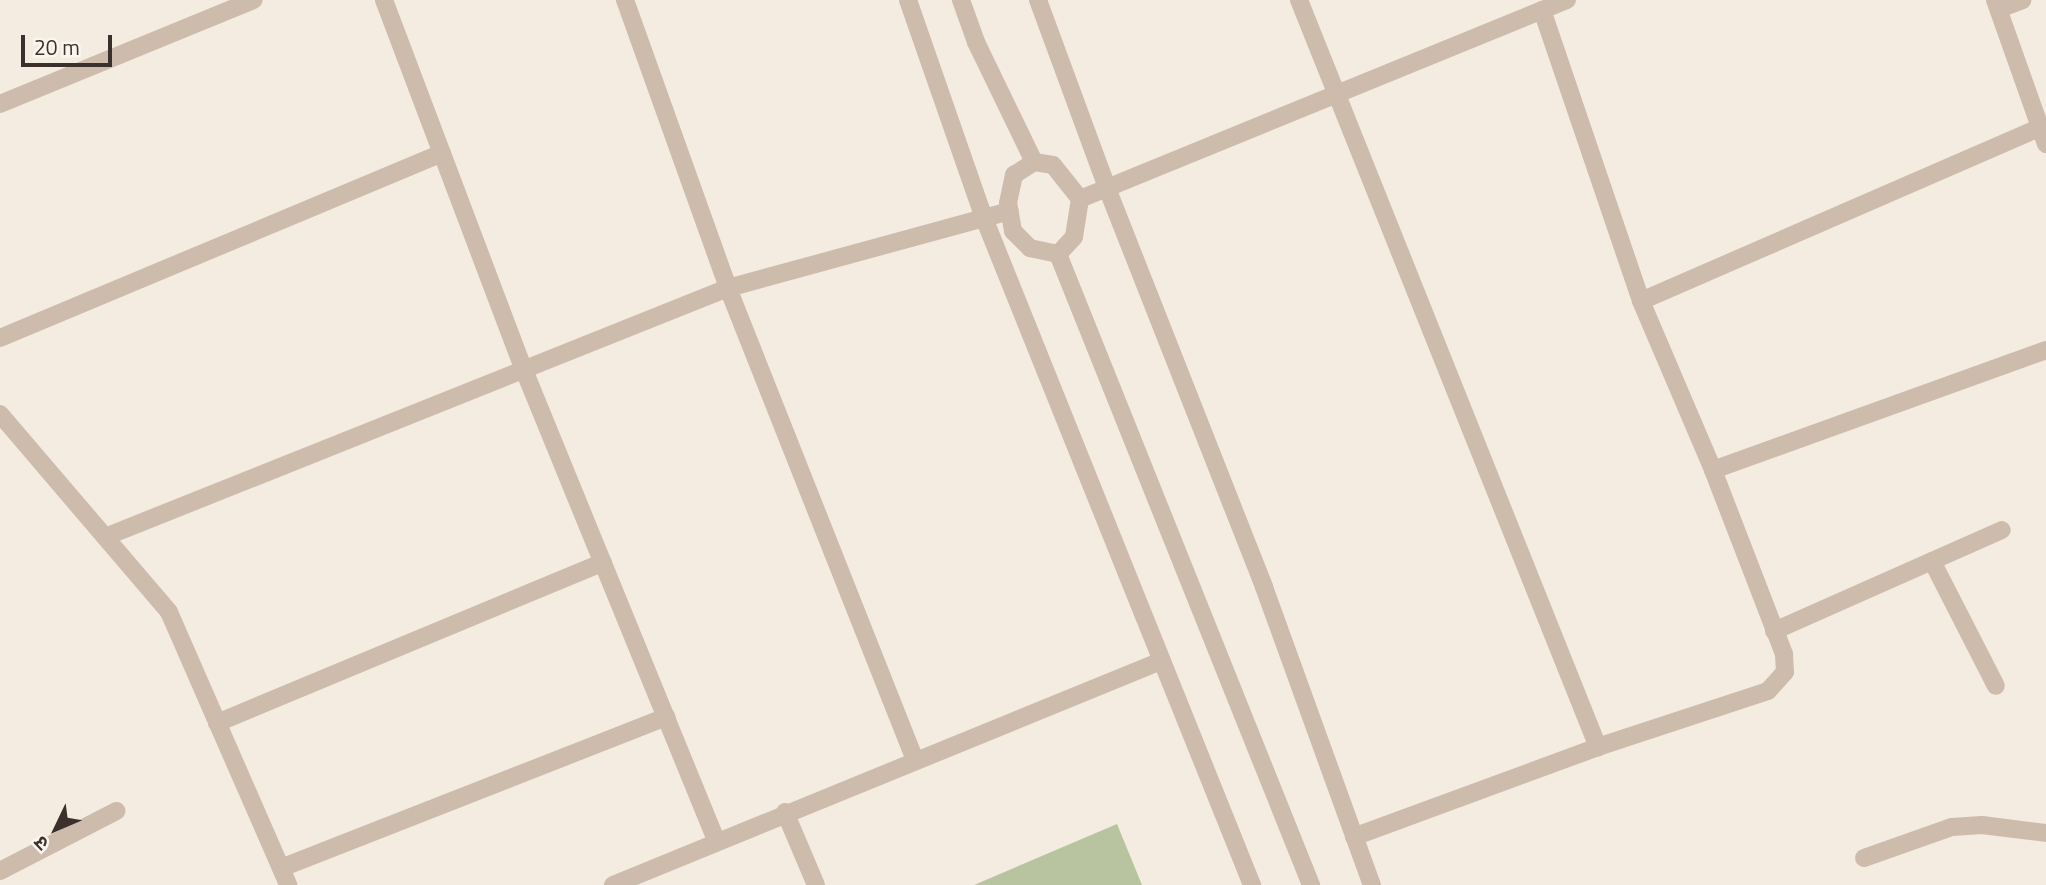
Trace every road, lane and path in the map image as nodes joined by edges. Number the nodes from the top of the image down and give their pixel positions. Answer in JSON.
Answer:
{"nodes":[{"id":1,"x":254,"y":0,"type":"edge"},
{"id":2,"x":384,"y":0,"type":"edge"},
{"id":3,"x":625,"y":0,"type":"edge"},
{"id":4,"x":908,"y":0,"type":"edge"},
{"id":5,"x":961,"y":0,"type":"edge"},
{"id":6,"x":1038,"y":0,"type":"edge"},
{"id":7,"x":1299,"y":0,"type":"edge"},
{"id":8,"x":1567,"y":0,"type":"edge"},
{"id":9,"x":2022,"y":0,"type":"edge"},
{"id":10,"x":1997,"y":5,"type":"edge"},
{"id":11,"x":1542,"y":10,"type":"junction"},
{"id":12,"x":1338,"y":91,"type":"junction"},
{"id":13,"x":0,"y":104,"type":"edge"},
{"id":14,"x":2043,"y":136,"type":"edge"},
{"id":15,"x":442,"y":153,"type":"junction"},
{"id":16,"x":1034,"y":162,"type":"junction"},
{"id":17,"x":1107,"y":188,"type":"junction"},
{"id":18,"x":1080,"y":199,"type":"junction"},
{"id":19,"x":1010,"y":211,"type":"junction"},
{"id":20,"x":984,"y":218,"type":"junction"},
{"id":21,"x":1058,"y":254,"type":"junction"},
{"id":22,"x":728,"y":288,"type":"junction"},
{"id":23,"x":1641,"y":302,"type":"junction"},
{"id":24,"x":0,"y":338,"type":"edge"},
{"id":25,"x":2046,"y":350,"type":"edge"},
{"id":26,"x":524,"y":370,"type":"junction"},
{"id":27,"x":0,"y":414,"type":"edge"},
{"id":28,"x":1713,"y":470,"type":"junction"},
{"id":29,"x":2002,"y":530,"type":"dead end"},
{"id":30,"x":105,"y":537,"type":"junction"},
{"id":31,"x":1932,"y":561,"type":"junction"},
{"id":32,"x":603,"y":562,"type":"junction"},
{"id":33,"x":1774,"y":631,"type":"junction"},
{"id":34,"x":1161,"y":661,"type":"junction"},
{"id":35,"x":1996,"y":686,"type":"dead end"},
{"id":36,"x":666,"y":717,"type":"junction"},
{"id":37,"x":218,"y":723,"type":"junction"},
{"id":38,"x":1598,"y":747,"type":"junction"},
{"id":39,"x":915,"y":760,"type":"junction"},
{"id":40,"x":116,"y":811,"type":"dead end"},
{"id":41,"x":785,"y":812,"type":"junction"},
{"id":42,"x":2046,"y":833,"type":"edge"},
{"id":43,"x":1354,"y":837,"type":"junction"},
{"id":44,"x":716,"y":840,"type":"junction"},
{"id":45,"x":1864,"y":858,"type":"dead end"},
{"id":46,"x":0,"y":871,"type":"edge"},
{"id":47,"x":284,"y":877,"type":"edge"},
{"id":48,"x":613,"y":885,"type":"edge"},
{"id":49,"x":817,"y":885,"type":"edge"},
{"id":50,"x":1252,"y":885,"type":"edge"},
{"id":51,"x":1311,"y":885,"type":"edge"},
{"id":52,"x":1372,"y":885,"type":"edge"}],
"edges":[{"from":1,"to":13,"type":"street"},
{"from":2,"to":15,"type":"street"},
{"from":3,"to":22,"type":"street"},
{"from":4,"to":20,"type":"street"},
{"from":5,"to":16,"type":"street"},
{"from":6,"to":17,"type":"street"},
{"from":7,"to":12,"type":"street"},
{"from":8,"to":11,"type":"street"},
{"from":9,"to":10,"type":"street"},
{"from":10,"to":14,"type":"street"},
{"from":11,"to":12,"type":"street"},
{"from":11,"to":23,"type":"street"},
{"from":12,"to":17,"type":"street"},
{"from":12,"to":38,"type":"street"},
{"from":14,"to":23,"type":"street"},
{"from":15,"to":24,"type":"street"},
{"from":15,"to":26,"type":"street"},
{"from":16,"to":18,"type":"street"},
{"from":16,"to":19,"type":"street"},
{"from":17,"to":18,"type":"street"},
{"from":17,"to":43,"type":"street"},
{"from":18,"to":21,"type":"street"},
{"from":19,"to":20,"type":"street"},
{"from":19,"to":21,"type":"street"},
{"from":20,"to":22,"type":"street"},
{"from":20,"to":34,"type":"street"},
{"from":21,"to":51,"type":"street"},
{"from":22,"to":26,"type":"street"},
{"from":22,"to":39,"type":"street"},
{"from":23,"to":28,"type":"street"},
{"from":25,"to":28,"type":"street"},
{"from":26,"to":30,"type":"street"},
{"from":26,"to":32,"type":"street"},
{"from":27,"to":30,"type":"street"},
{"from":28,"to":33,"type":"street"},
{"from":29,"to":31,"type":"street"},
{"from":30,"to":37,"type":"street"},
{"from":31,"to":33,"type":"street"},
{"from":31,"to":35,"type":"street"},
{"from":32,"to":36,"type":"street"},
{"from":32,"to":37,"type":"street"},
{"from":33,"to":38,"type":"street"},
{"from":34,"to":39,"type":"street"},
{"from":34,"to":50,"type":"street"},
{"from":36,"to":44,"type":"street"},
{"from":36,"to":47,"type":"street"},
{"from":37,"to":47,"type":"street"},
{"from":38,"to":43,"type":"street"},
{"from":39,"to":41,"type":"street"},
{"from":40,"to":46,"type":"street"},
{"from":41,"to":44,"type":"street"},
{"from":41,"to":49,"type":"street"},
{"from":42,"to":45,"type":"street"},
{"from":43,"to":52,"type":"street"},
{"from":44,"to":48,"type":"street"}]}
